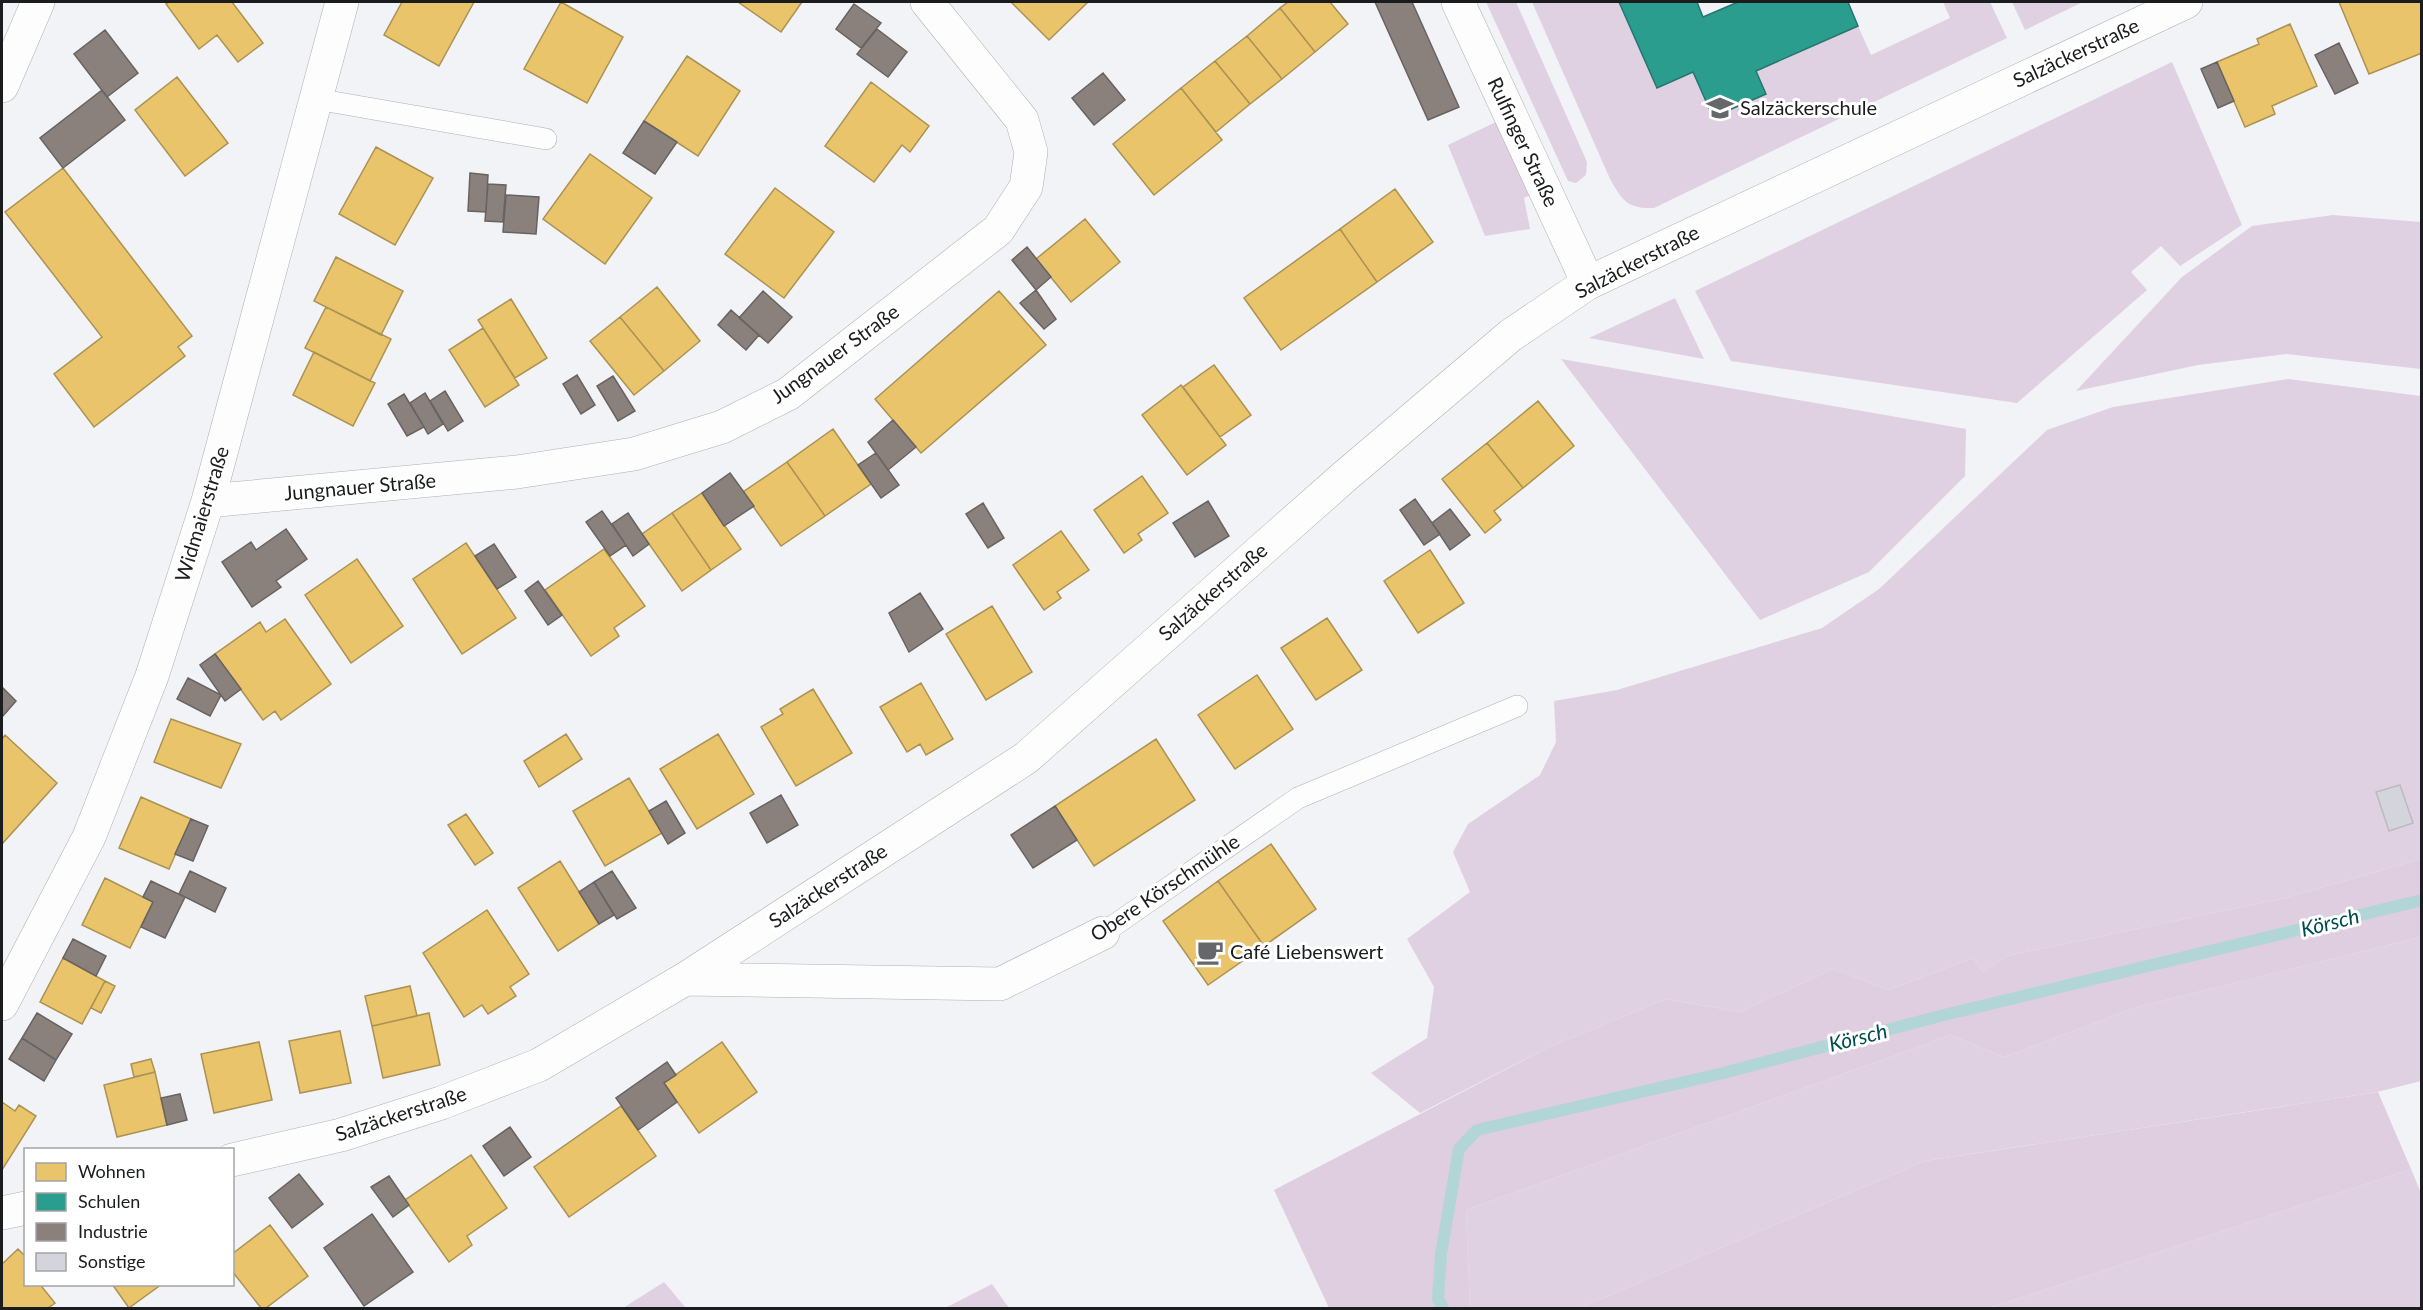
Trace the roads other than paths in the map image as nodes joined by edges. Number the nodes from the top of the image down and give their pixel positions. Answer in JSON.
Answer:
{"nodes":[{"id":1,"x":38,"y":2,"type":"edge"},
{"id":2,"x":342,"y":2,"type":"edge"},
{"id":3,"x":927,"y":2,"type":"edge"},
{"id":4,"x":1458,"y":2,"type":"edge"},
{"id":5,"x":2186,"y":2,"type":"edge"},
{"id":6,"x":2,"y":86,"type":"edge"},
{"id":7,"x":316,"y":99,"type":"junction"},
{"id":8,"x":546,"y":139,"type":"dead end"},
{"id":9,"x":1588,"y":283,"type":"junction"},
{"id":10,"x":208,"y":501,"type":"junction"},
{"id":11,"x":1517,"y":706,"type":"dead end"},
{"id":12,"x":1103,"y":933,"type":"joint"},
{"id":13,"x":685,"y":979,"type":"junction"},
{"id":14,"x":2,"y":1004,"type":"edge"},
{"id":15,"x":234,"y":1160,"type":"edge"},
{"id":16,"x":24,"y":1208,"type":"edge"},
{"id":17,"x":2,"y":1213,"type":"edge"}],
"edges":[{"from":1,"to":6,"type":"street"},
{"from":2,"to":7,"type":"street","name":"Widmaierstraße"},
{"from":3,"to":10,"type":"street","name":"Jungnauer Straße"},
{"from":4,"to":9,"type":"street","name":"Rulfinger Straße"},
{"from":5,"to":9,"type":"street","name":"Salzäckerstraße"},
{"from":7,"to":8,"type":"lane"},
{"from":7,"to":10,"type":"street","name":"Widmaierstraße"},
{"from":9,"to":13,"type":"street","name":"Salzäckerstraße"},
{"from":10,"to":14,"type":"street","name":"Widmaierstraße"},
{"from":11,"to":12,"type":"lane","name":"Obere Körschmühle"},
{"from":12,"to":13,"type":"street","name":"Obere Körschmühle"},
{"from":13,"to":15,"type":"street","name":"Salzäckerstraße"},
{"from":16,"to":17,"type":"street"}]}
